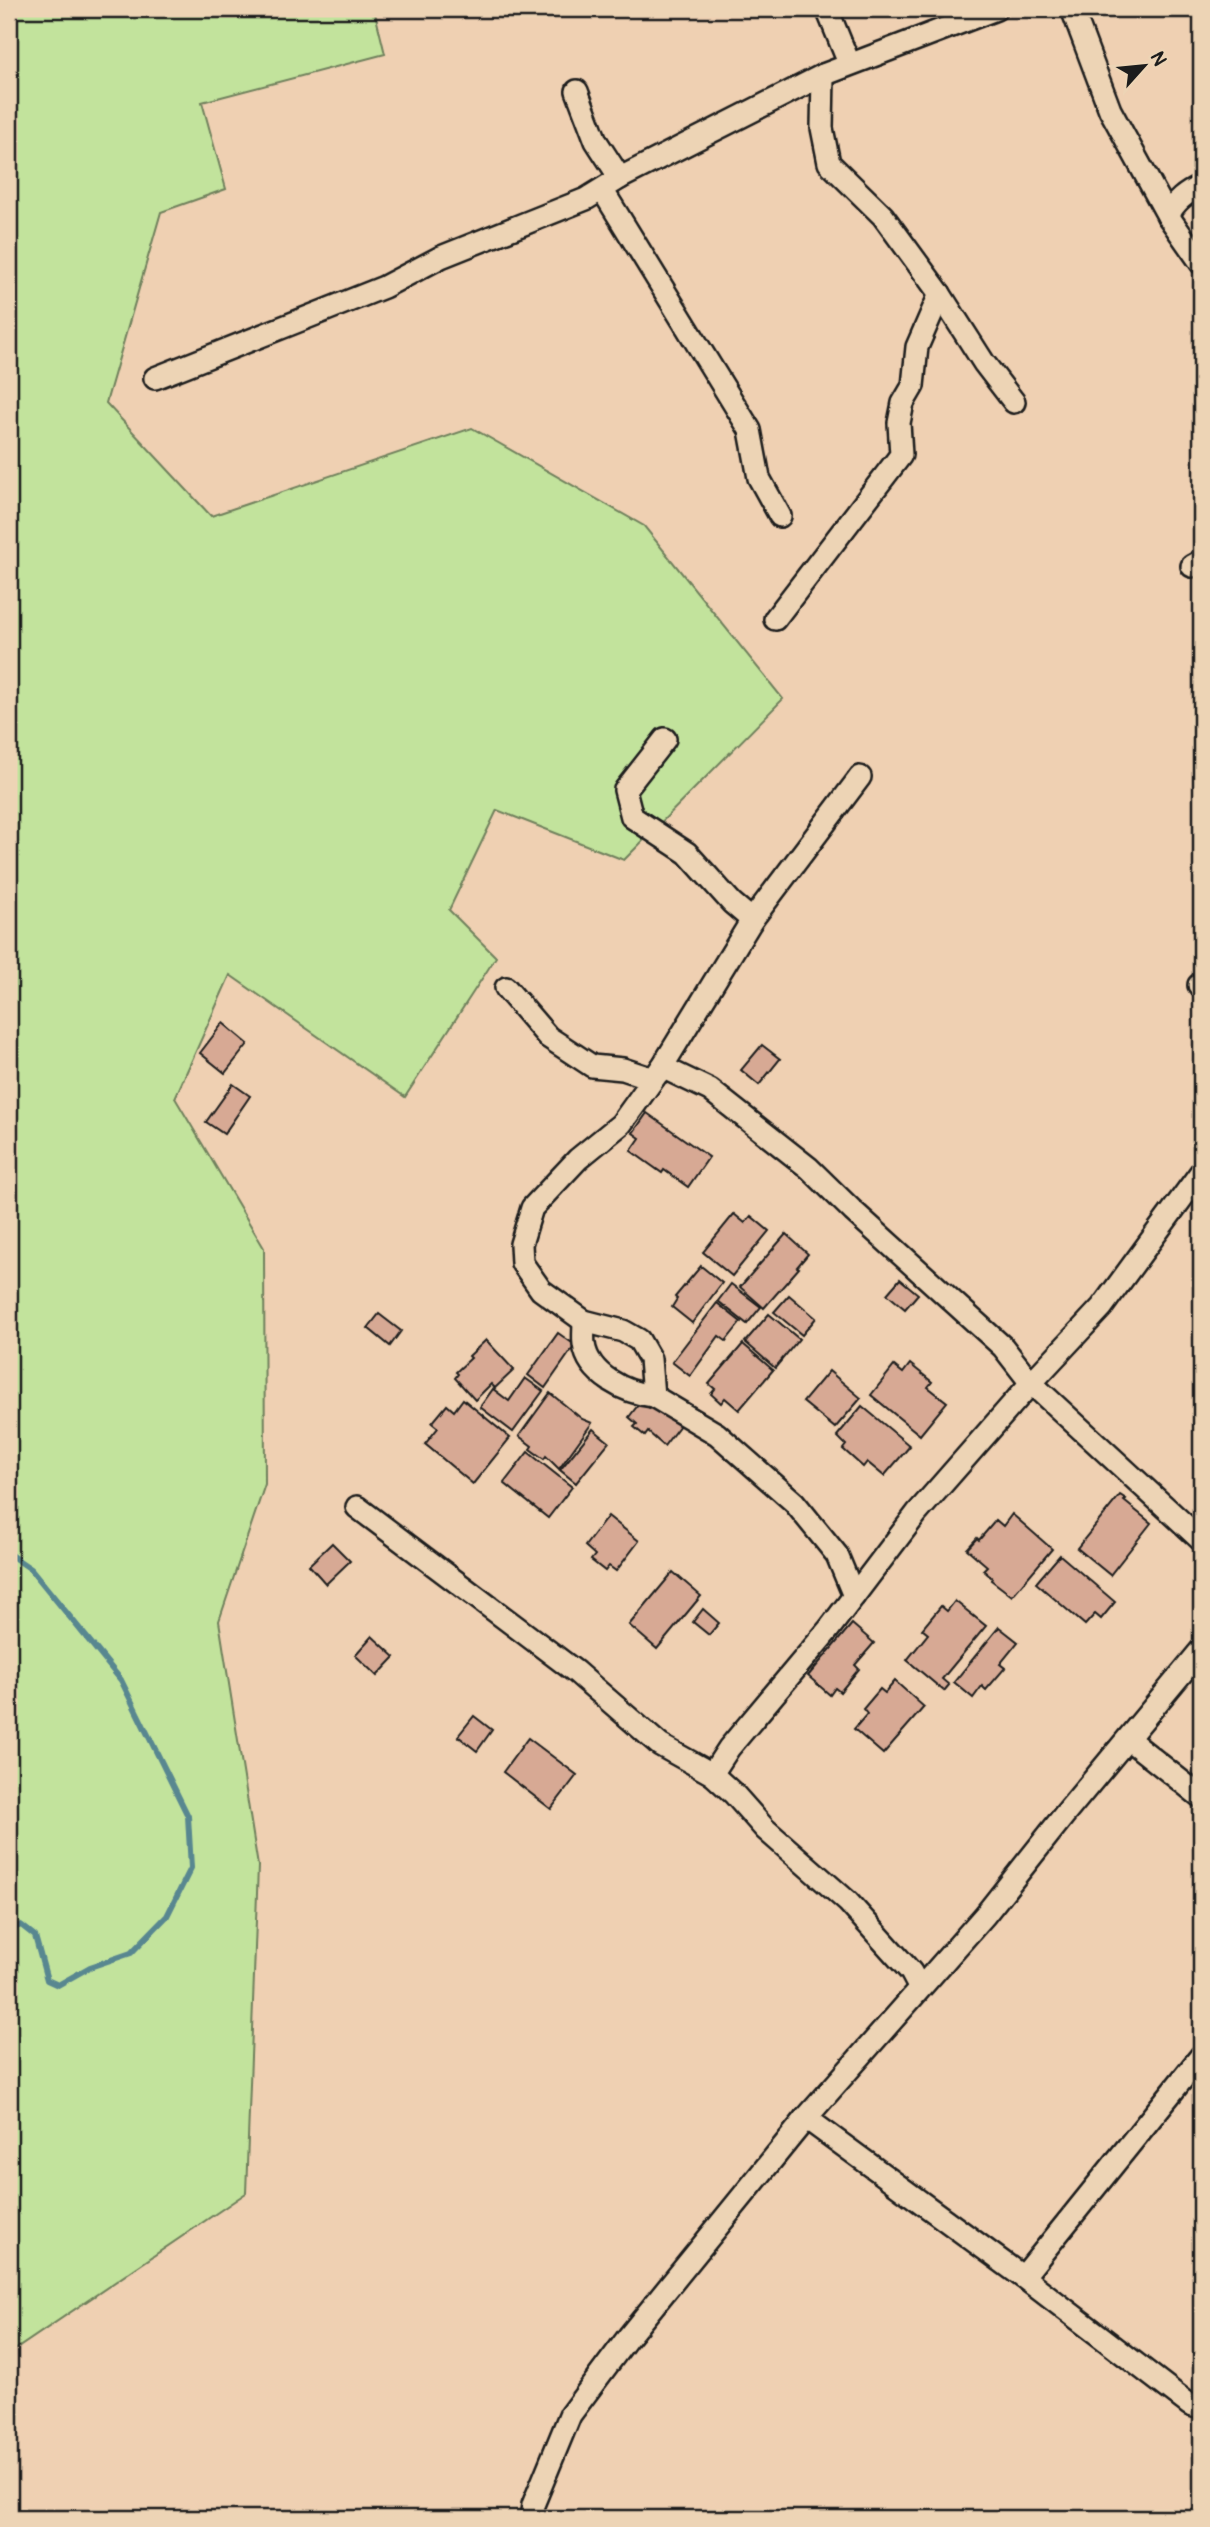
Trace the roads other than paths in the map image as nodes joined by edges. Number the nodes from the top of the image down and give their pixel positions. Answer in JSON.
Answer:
{"nodes":[{"id":1,"x":827,"y":9,"type":"edge"},
{"id":2,"x":996,"y":9,"type":"edge"},
{"id":3,"x":1072,"y":9,"type":"edge"},
{"id":4,"x":849,"y":63,"type":"junction"},
{"id":5,"x":823,"y":75,"type":"junction"},
{"id":6,"x":577,"y":91,"type":"dead end"},
{"id":7,"x":620,"y":178,"type":"junction"},
{"id":8,"x":1201,"y":186,"type":"edge"},
{"id":9,"x":603,"y":191,"type":"junction"},
{"id":10,"x":1168,"y":216,"type":"junction"},
{"id":11,"x":1201,"y":263,"type":"edge"},
{"id":12,"x":940,"y":294,"type":"junction"},
{"id":13,"x":155,"y":378,"type":"dead end"},
{"id":14,"x":1014,"y":402,"type":"dead end"},
{"id":15,"x":780,"y":516,"type":"dead end"},
{"id":16,"x":775,"y":619,"type":"dead end"},
{"id":17,"x":665,"y":739,"type":"dead end"},
{"id":18,"x":860,"y":777,"type":"dead end"},
{"id":19,"x":752,"y":920,"type":"junction"},
{"id":20,"x":506,"y":988,"type":"dead end"},
{"id":21,"x":657,"y":1073,"type":"junction"},
{"id":22,"x":1201,"y":1172,"type":"edge"},
{"id":23,"x":584,"y":1321,"type":"junction"},
{"id":24,"x":1031,"y":1383,"type":"junction"},
{"id":25,"x":653,"y":1396,"type":"junction"},
{"id":26,"x":357,"y":1507,"type":"dead end"},
{"id":27,"x":1201,"y":1540,"type":"edge"},
{"id":28,"x":838,"y":1555,"type":"junction"},
{"id":29,"x":874,"y":1572,"type":"junction"},
{"id":30,"x":853,"y":1596,"type":"junction"},
{"id":31,"x":1201,"y":1650,"type":"edge"},
{"id":32,"x":1128,"y":1740,"type":"junction"},
{"id":33,"x":712,"y":1774,"type":"junction"},
{"id":34,"x":1201,"y":1797,"type":"edge"},
{"id":35,"x":919,"y":1987,"type":"junction"},
{"id":36,"x":1201,"y":2056,"type":"edge"},
{"id":37,"x":806,"y":2118,"type":"junction"},
{"id":38,"x":1023,"y":2277,"type":"junction"},
{"id":39,"x":1201,"y":2408,"type":"edge"},
{"id":40,"x":531,"y":2518,"type":"edge"}],
"edges":[{"from":1,"to":4,"type":"street"},
{"from":2,"to":4,"type":"street"},
{"from":3,"to":10,"type":"street"},
{"from":4,"to":5,"type":"street"},
{"from":5,"to":7,"type":"street"},
{"from":5,"to":12,"type":"street"},
{"from":6,"to":7,"type":"street"},
{"from":7,"to":9,"type":"street"},
{"from":8,"to":10,"type":"street"},
{"from":9,"to":13,"type":"street"},
{"from":9,"to":15,"type":"street"},
{"from":10,"to":11,"type":"street"},
{"from":12,"to":14,"type":"street"},
{"from":12,"to":16,"type":"street"},
{"from":17,"to":19,"type":"street"},
{"from":18,"to":19,"type":"street"},
{"from":19,"to":21,"type":"street"},
{"from":20,"to":21,"type":"street"},
{"from":21,"to":23,"type":"street"},
{"from":21,"to":24,"type":"street"},
{"from":22,"to":24,"type":"street"},
{"from":23,"to":25,"type":"street"},
{"from":23,"to":25,"type":"street"},
{"from":24,"to":27,"type":"street"},
{"from":24,"to":29,"type":"street"},
{"from":25,"to":28,"type":"street"},
{"from":26,"to":33,"type":"street"},
{"from":28,"to":29,"type":"street"},
{"from":28,"to":30,"type":"street"},
{"from":29,"to":30,"type":"street"},
{"from":30,"to":33,"type":"street"},
{"from":31,"to":32,"type":"street"},
{"from":32,"to":34,"type":"street"},
{"from":32,"to":35,"type":"street"},
{"from":33,"to":35,"type":"street"},
{"from":35,"to":37,"type":"street"},
{"from":36,"to":38,"type":"street"},
{"from":37,"to":38,"type":"street"},
{"from":37,"to":40,"type":"street"},
{"from":38,"to":39,"type":"street"}]}
